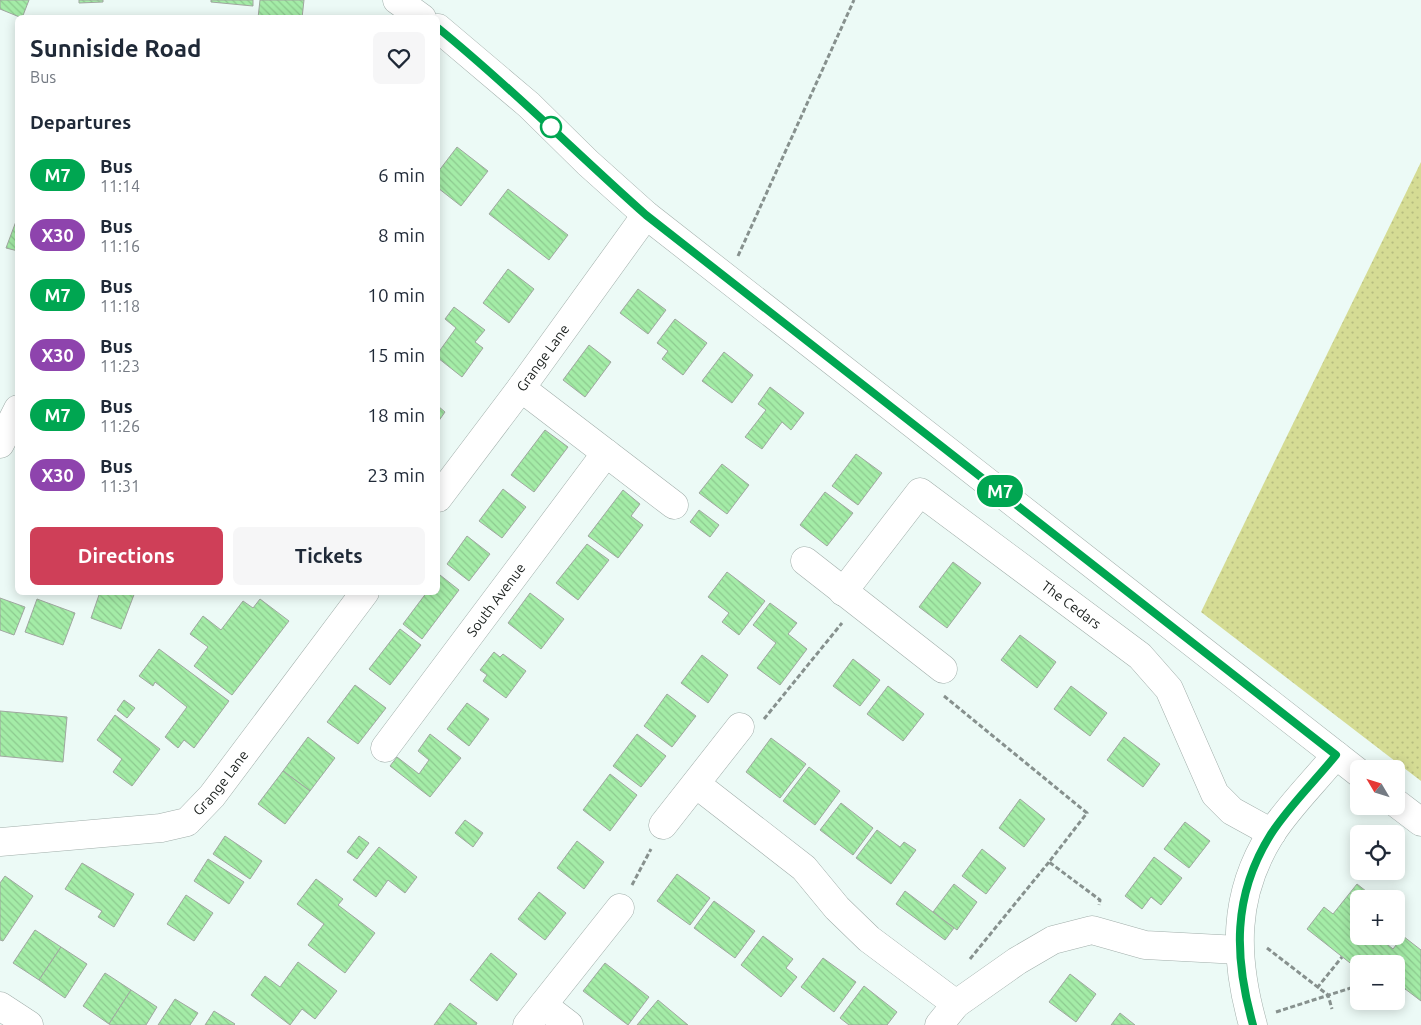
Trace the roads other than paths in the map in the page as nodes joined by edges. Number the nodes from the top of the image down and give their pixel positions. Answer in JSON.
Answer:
{"nodes":[{"id":1,"x":440,"y":30,"type":"edge"},
{"id":2,"x":646,"y":215,"type":"junction"},
{"id":3,"x":521,"y":388,"type":"junction"},
{"id":4,"x":15,"y":418,"type":"edge"},
{"id":5,"x":5,"y":448,"type":"edge"},
{"id":6,"x":606,"y":453,"type":"junction"},
{"id":7,"x":440,"y":495,"type":"edge"},
{"id":8,"x":674,"y":504,"type":"dead end"},
{"id":9,"x":804,"y":561,"type":"dead end"},
{"id":10,"x":363,"y":595,"type":"edge"},
{"id":11,"x":850,"y":597,"type":"junction"},
{"id":12,"x":943,"y":669,"type":"road end"},
{"id":13,"x":740,"y":727,"type":"road end"},
{"id":14,"x":385,"y":748,"type":"dead end"},
{"id":15,"x":1336,"y":755,"type":"junction"},
{"id":16,"x":1350,"y":766,"type":"edge"},
{"id":17,"x":696,"y":784,"type":"junction"},
{"id":18,"x":1405,"y":810,"type":"edge"},
{"id":19,"x":1421,"y":822,"type":"edge"},
{"id":20,"x":663,"y":825,"type":"road end"},
{"id":21,"x":1272,"y":833,"type":"junction"},
{"id":22,"x":0,"y":842,"type":"edge"},
{"id":23,"x":620,"y":908,"type":"road end"},
{"id":24,"x":1239,"y":938,"type":"junction"},
{"id":25,"x":956,"y":1004,"type":"junction"},
{"id":26,"x":0,"y":1006,"type":"edge"},
{"id":27,"x":535,"y":1015,"type":"edge"},
{"id":28,"x":1252,"y":1023,"type":"edge"},
{"id":29,"x":29,"y":1025,"type":"edge"},
{"id":30,"x":570,"y":1025,"type":"edge"},
{"id":31,"x":939,"y":1025,"type":"edge"}],
"edges":[{"from":1,"to":2,"type":"street"},
{"from":2,"to":3,"type":"street","name":"Grange Lane"},
{"from":2,"to":15,"type":"street"},
{"from":3,"to":6,"type":"street"},
{"from":3,"to":7,"type":"street","name":"Grange Lane"},
{"from":4,"to":5,"type":"street"},
{"from":6,"to":8,"type":"street"},
{"from":6,"to":14,"type":"street","name":"South Avenue"},
{"from":9,"to":11,"type":"street"},
{"from":10,"to":22,"type":"street","name":"Grange Lane"},
{"from":11,"to":12,"type":"street"},
{"from":11,"to":21,"type":"street","name":"The Cedars"},
{"from":13,"to":17,"type":"street"},
{"from":15,"to":16,"type":"street"},
{"from":15,"to":21,"type":"street"},
{"from":17,"to":20,"type":"street"},
{"from":17,"to":25,"type":"street"},
{"from":18,"to":19,"type":"street"},
{"from":21,"to":24,"type":"street"},
{"from":23,"to":27,"type":"street"},
{"from":24,"to":25,"type":"street"},
{"from":24,"to":28,"type":"street"},
{"from":25,"to":31,"type":"street"},
{"from":26,"to":29,"type":"street"},
{"from":27,"to":30,"type":"street"}]}
